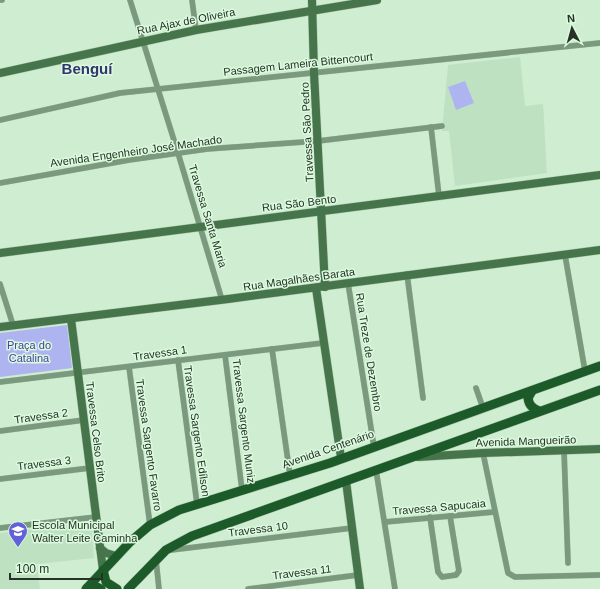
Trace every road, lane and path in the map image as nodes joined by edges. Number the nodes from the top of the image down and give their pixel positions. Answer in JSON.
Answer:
{"nodes":[{"id":1,"x":130,"y":0,"type":"edge"},
{"id":2,"x":192,"y":0,"type":"edge"},
{"id":3,"x":312,"y":0,"type":"edge"},
{"id":4,"x":377,"y":0,"type":"edge"},
{"id":5,"x":312,"y":10,"type":"junction"},
{"id":6,"x":196,"y":30,"type":"junction"},
{"id":7,"x":142,"y":41,"type":"junction"},
{"id":8,"x":600,"y":43,"type":"edge"},
{"id":9,"x":0,"y":73,"type":"edge"},
{"id":10,"x":314,"y":73,"type":"junction"},
{"id":11,"x":157,"y":90,"type":"junction"},
{"id":12,"x":0,"y":120,"type":"edge"},
{"id":13,"x":442,"y":126,"type":"dead end"},
{"id":14,"x":431,"y":127,"type":"junction"},
{"id":15,"x":318,"y":141,"type":"junction"},
{"id":16,"x":178,"y":153,"type":"junction"},
{"id":17,"x":600,"y":175,"type":"edge"},
{"id":18,"x":0,"y":183,"type":"edge"},
{"id":19,"x":438,"y":196,"type":"junction"},
{"id":20,"x":323,"y":211,"type":"junction"},
{"id":21,"x":201,"y":227,"type":"junction"},
{"id":22,"x":600,"y":250,"type":"edge"},
{"id":23,"x":0,"y":253,"type":"edge"},
{"id":24,"x":564,"y":255,"type":"junction"},
{"id":25,"x":407,"y":274,"type":"junction"},
{"id":26,"x":348,"y":283,"type":"junction"},
{"id":27,"x":0,"y":284,"type":"edge"},
{"id":28,"x":325,"y":287,"type":"junction"},
{"id":29,"x":316,"y":288,"type":"junction"},
{"id":30,"x":222,"y":300,"type":"junction"},
{"id":31,"x":71,"y":319,"type":"junction"},
{"id":32,"x":13,"y":325,"type":"junction"},
{"id":33,"x":0,"y":327,"type":"edge"},
{"id":34,"x":323,"y":343,"type":"junction"},
{"id":35,"x":272,"y":349,"type":"junction"},
{"id":36,"x":225,"y":355,"type":"junction"},
{"id":37,"x":178,"y":360,"type":"junction"},
{"id":38,"x":600,"y":366,"type":"edge"},
{"id":39,"x":129,"y":367,"type":"junction"},
{"id":40,"x":585,"y":371,"type":"junction"},
{"id":41,"x":78,"y":373,"type":"junction"},
{"id":42,"x":0,"y":382,"type":"edge"},
{"id":43,"x":476,"y":388,"type":"dead end"},
{"id":44,"x":600,"y":390,"type":"edge"},
{"id":45,"x":532,"y":391,"type":"junction"},
{"id":46,"x":514,"y":397,"type":"junction"},
{"id":47,"x":423,"y":398,"type":"dead end"},
{"id":48,"x":483,"y":408,"type":"junction"},
{"id":49,"x":539,"y":411,"type":"junction"},
{"id":50,"x":523,"y":416,"type":"junction"},
{"id":51,"x":84,"y":420,"type":"junction"},
{"id":52,"x":0,"y":431,"type":"edge"},
{"id":53,"x":456,"y":442,"type":"junction"},
{"id":54,"x":374,"y":447,"type":"junction"},
{"id":55,"x":600,"y":449,"type":"edge"},
{"id":56,"x":564,"y":450,"type":"junction"},
{"id":57,"x":483,"y":453,"type":"junction"},
{"id":58,"x":454,"y":455,"type":"junction"},
{"id":59,"x":413,"y":457,"type":"junction"},
{"id":60,"x":341,"y":458,"type":"junction"},
{"id":61,"x":90,"y":468,"type":"junction"},
{"id":62,"x":376,"y":470,"type":"junction"},
{"id":63,"x":290,"y":475,"type":"junction"},
{"id":64,"x":0,"y":479,"type":"edge"},
{"id":65,"x":346,"y":481,"type":"junction"},
{"id":66,"x":242,"y":490,"type":"junction"},
{"id":67,"x":197,"y":504,"type":"junction"},
{"id":68,"x":494,"y":512,"type":"junction"},
{"id":69,"x":450,"y":516,"type":"junction"},
{"id":70,"x":96,"y":517,"type":"junction"},
{"id":71,"x":430,"y":517,"type":"junction"},
{"id":72,"x":385,"y":522,"type":"junction"},
{"id":73,"x":150,"y":526,"type":"junction"},
{"id":74,"x":0,"y":528,"type":"edge"},
{"id":75,"x":352,"y":528,"type":"junction"},
{"id":76,"x":100,"y":548,"type":"junction"},
{"id":77,"x":166,"y":550,"type":"junction"},
{"id":78,"x":116,"y":556,"type":"junction"},
{"id":79,"x":156,"y":559,"type":"junction"},
{"id":80,"x":568,"y":563,"type":"dead end"},
{"id":81,"x":103,"y":570,"type":"junction"},
{"id":82,"x":358,"y":575,"type":"junction"},
{"id":83,"x":600,"y":575,"type":"edge"},
{"id":84,"x":86,"y":588,"type":"edge"},
{"id":85,"x":127,"y":588,"type":"edge"},
{"id":86,"x":101,"y":589,"type":"edge"},
{"id":87,"x":117,"y":589,"type":"edge"},
{"id":88,"x":159,"y":589,"type":"edge"},
{"id":89,"x":248,"y":589,"type":"edge"},
{"id":90,"x":360,"y":589,"type":"edge"},
{"id":91,"x":395,"y":589,"type":"edge"}],
"edges":[{"from":1,"to":7,"type":"street","name":"Travessa Santa Maria"},
{"from":2,"to":6,"type":"street"},
{"from":3,"to":5,"type":"street","name":"Travessa São Pedro"},
{"from":4,"to":5,"type":"street","name":"Rua Ajax de Oliveira"},
{"from":5,"to":6,"type":"street","name":"Rua Ajax de Oliveira"},
{"from":5,"to":10,"type":"street","name":"Travessa São Pedro"},
{"from":6,"to":7,"type":"street","name":"Rua Ajax de Oliveira"},
{"from":7,"to":9,"type":"street","name":"Rua Ajax de Oliveira"},
{"from":7,"to":11,"type":"street","name":"Travessa Santa Maria"},
{"from":8,"to":10,"type":"street","name":"Passagem Lameira Bittencourt"},
{"from":10,"to":11,"type":"street","name":"Passagem Lameira Bittencourt"},
{"from":10,"to":15,"type":"street","name":"Travessa São Pedro"},
{"from":11,"to":12,"type":"street","name":"Passagem Lameira Bittencourt"},
{"from":11,"to":16,"type":"street","name":"Travessa Santa Maria"},
{"from":13,"to":14,"type":"street","name":"Avenida Engenheiro José Machado"},
{"from":14,"to":15,"type":"street","name":"Avenida Engenheiro José Machado"},
{"from":14,"to":19,"type":"street"},
{"from":15,"to":16,"type":"street","name":"Avenida Engenheiro José Machado"},
{"from":15,"to":20,"type":"street","name":"Travessa São Pedro"},
{"from":16,"to":18,"type":"street","name":"Avenida Engenheiro José Machado"},
{"from":16,"to":21,"type":"street","name":"Travessa Santa Maria"},
{"from":17,"to":19,"type":"street","name":"Rua São Bento"},
{"from":19,"to":20,"type":"street","name":"Rua São Bento"},
{"from":20,"to":21,"type":"street","name":"Rua São Bento"},
{"from":20,"to":28,"type":"street","name":"Travessa São Pedro"},
{"from":21,"to":23,"type":"street","name":"Rua São Bento"},
{"from":21,"to":30,"type":"street","name":"Travessa Santa Maria"},
{"from":22,"to":24,"type":"street","name":"Rua Magalhães Barata"},
{"from":24,"to":25,"type":"street","name":"Rua Magalhães Barata"},
{"from":24,"to":40,"type":"street"},
{"from":25,"to":26,"type":"street","name":"Rua Magalhães Barata"},
{"from":25,"to":47,"type":"street"},
{"from":26,"to":28,"type":"street","name":"Rua Magalhães Barata"},
{"from":26,"to":54,"type":"street","name":"Rua Treze de Dezembro"},
{"from":27,"to":32,"type":"street"},
{"from":28,"to":29,"type":"street","name":"Rua Magalhães Barata"},
{"from":29,"to":30,"type":"street","name":"Rua Magalhães Barata"},
{"from":29,"to":34,"type":"street"},
{"from":30,"to":31,"type":"street","name":"Rua Magalhães Barata"},
{"from":31,"to":32,"type":"street","name":"Rua Magalhães Barata"},
{"from":31,"to":41,"type":"street","name":"Travessa Celso Brito"},
{"from":32,"to":33,"type":"street","name":"Rua Magalhães Barata"},
{"from":34,"to":35,"type":"street","name":"Travessa 1"},
{"from":34,"to":60,"type":"street"},
{"from":35,"to":36,"type":"street","name":"Travessa 1"},
{"from":35,"to":63,"type":"street"},
{"from":36,"to":37,"type":"street","name":"Travessa 1"},
{"from":36,"to":66,"type":"street","name":"Travessa Sargento Muniz"},
{"from":37,"to":39,"type":"street","name":"Travessa 1"},
{"from":37,"to":67,"type":"street","name":"Travessa Sargento Edílson"},
{"from":38,"to":40,"type":"main road","name":"Avenida Centenário"},
{"from":39,"to":41,"type":"street","name":"Travessa 1"},
{"from":39,"to":73,"type":"street","name":"Travessa Sargento Favarro"},
{"from":40,"to":45,"type":"main road","name":"Avenida Centenário"},
{"from":41,"to":42,"type":"street","name":"Travessa 1"},
{"from":41,"to":51,"type":"street","name":"Travessa Celso Brito"},
{"from":43,"to":48,"type":"street"},
{"from":44,"to":49,"type":"main road"},
{"from":45,"to":46,"type":"main road","name":"Avenida Centenário"},
{"from":45,"to":49,"type":"main road"},
{"from":46,"to":48,"type":"main road","name":"Avenida Centenário"},
{"from":46,"to":50,"type":"main road"},
{"from":48,"to":54,"type":"main road","name":"Avenida Centenário"},
{"from":49,"to":50,"type":"main road"},
{"from":50,"to":53,"type":"main road"},
{"from":51,"to":52,"type":"street","name":"Travessa 2"},
{"from":51,"to":61,"type":"street","name":"Travessa Celso Brito"},
{"from":53,"to":58,"type":"street"},
{"from":53,"to":59,"type":"main road"},
{"from":54,"to":60,"type":"main road","name":"Avenida Centenário"},
{"from":55,"to":56,"type":"street","name":"Avenida Mangueirão"},
{"from":56,"to":57,"type":"street","name":"Avenida Mangueirão"},
{"from":56,"to":80,"type":"street"},
{"from":57,"to":58,"type":"street","name":"Avenida Mangueirão"},
{"from":57,"to":68,"type":"street"},
{"from":58,"to":59,"type":"street","name":"Avenida Mangueirão"},
{"from":59,"to":62,"type":"main road"},
{"from":60,"to":63,"type":"main road","name":"Avenida Centenário"},
{"from":61,"to":64,"type":"street","name":"Travessa 3"},
{"from":61,"to":70,"type":"street","name":"Travessa Celso Brito"},
{"from":62,"to":65,"type":"main road"},
{"from":62,"to":72,"type":"street"},
{"from":63,"to":66,"type":"main road","name":"Avenida Centenário"},
{"from":65,"to":75,"type":"street"},
{"from":65,"to":77,"type":"main road"},
{"from":66,"to":67,"type":"main road","name":"Avenida Centenário"},
{"from":67,"to":73,"type":"main road","name":"Avenida Centenário"},
{"from":68,"to":69,"type":"street","name":"Travessa Sapucaia"},
{"from":68,"to":83,"type":"street"},
{"from":69,"to":71,"type":"street","name":"Travessa Sapucaia"},
{"from":69,"to":71,"type":"street"},
{"from":70,"to":74,"type":"street"},
{"from":70,"to":76,"type":"street","name":"Travessa Celso Brito"},
{"from":71,"to":72,"type":"street","name":"Travessa Sapucaia"},
{"from":72,"to":91,"type":"street"},
{"from":73,"to":78,"type":"main road","name":"Avenida Centenário"},
{"from":75,"to":77,"type":"street","name":"Travessa 10"},
{"from":75,"to":82,"type":"street"},
{"from":76,"to":78,"type":"street"},
{"from":76,"to":81,"type":"street","name":"Travessa Celso Brito"},
{"from":77,"to":79,"type":"main road"},
{"from":78,"to":81,"type":"main road","name":"Avenida Centenário"},
{"from":79,"to":85,"type":"main road"},
{"from":79,"to":88,"type":"street"},
{"from":81,"to":84,"type":"main road","name":"Avenida Centenário"},
{"from":81,"to":87,"type":"main road"},
{"from":82,"to":89,"type":"street","name":"Travessa 11"},
{"from":82,"to":90,"type":"street"},
{"from":84,"to":86,"type":"main road"}]}
